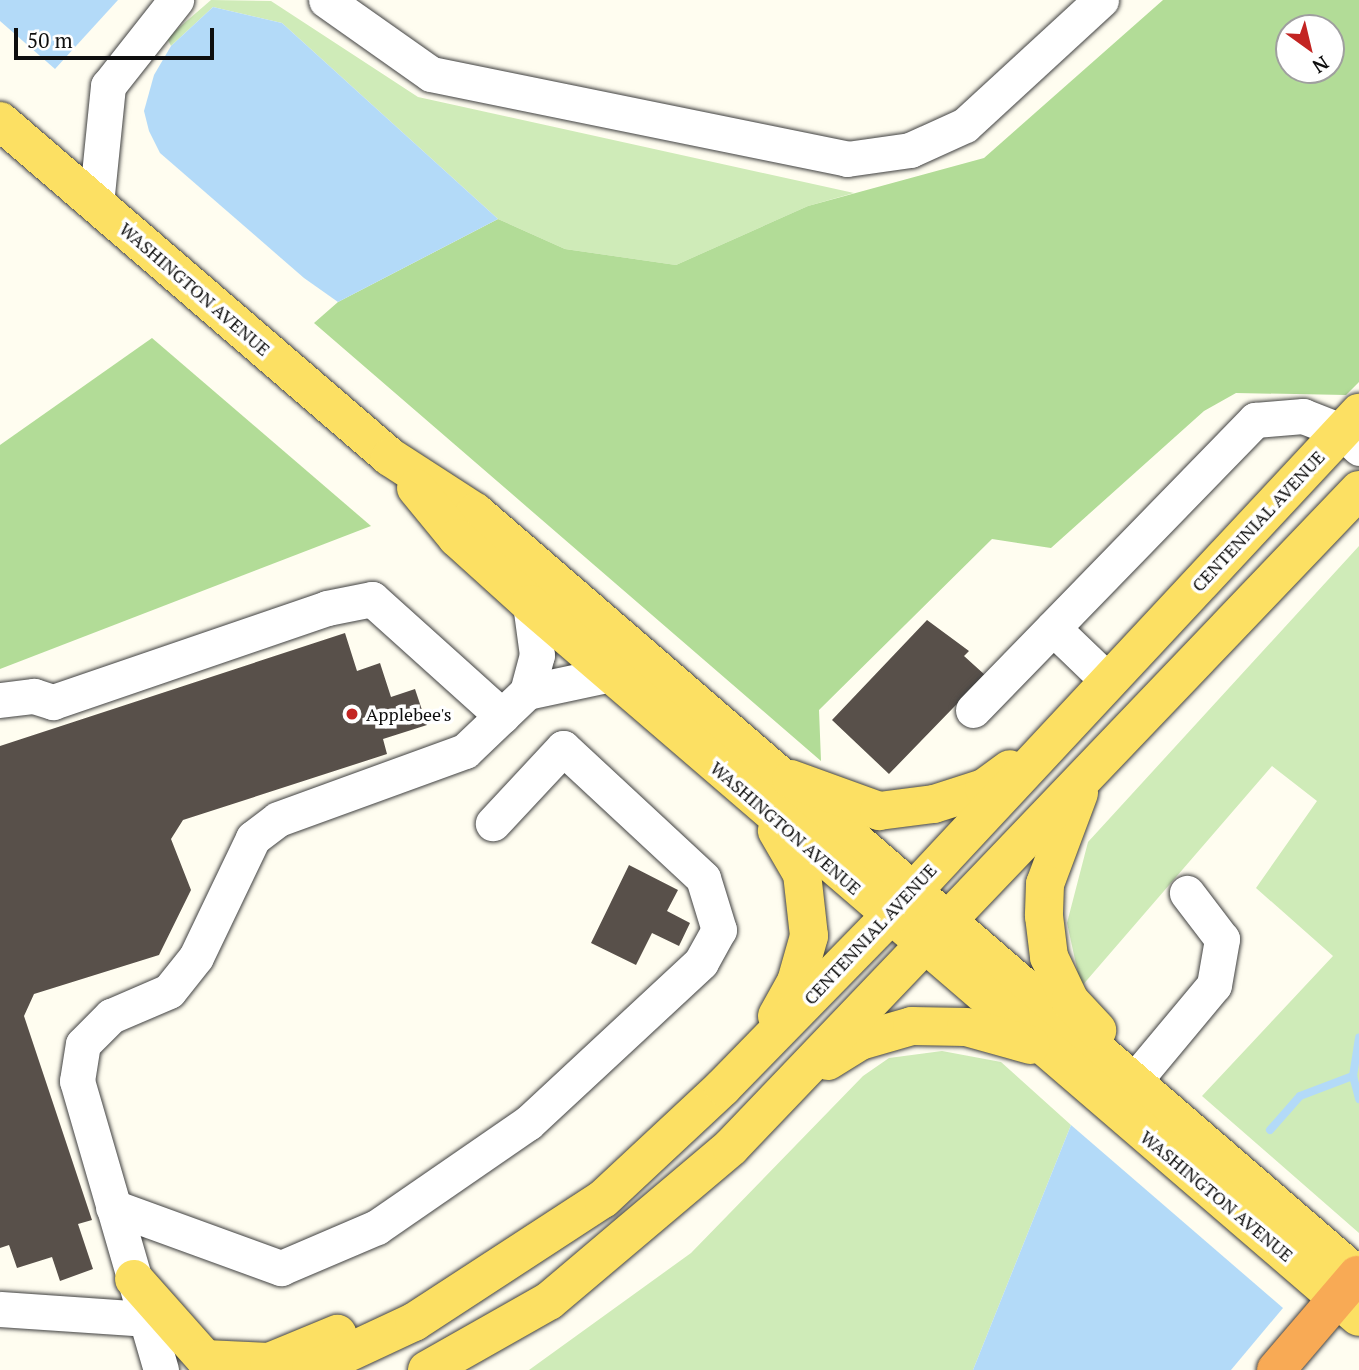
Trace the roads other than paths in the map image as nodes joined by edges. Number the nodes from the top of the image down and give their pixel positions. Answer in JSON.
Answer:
{"nodes":[{"id":1,"x":176,"y":0,"type":"edge"},
{"id":2,"x":324,"y":2,"type":"edge"},
{"id":3,"x":1083,"y":6,"type":"edge"},
{"id":4,"x":0,"y":121,"type":"edge"},
{"id":5,"x":96,"y":204,"type":"junction"},
{"id":6,"x":1353,"y":431,"type":"edge"},
{"id":7,"x":390,"y":457,"type":"junction"},
{"id":8,"x":1359,"y":490,"type":"edge"},
{"id":9,"x":530,"y":604,"type":"junction"},
{"id":10,"x":1053,"y":628,"type":"junction"},
{"id":11,"x":611,"y":674,"type":"junction"},
{"id":12,"x":1108,"y":681,"type":"junction"},
{"id":13,"x":0,"y":700,"type":"edge"},
{"id":14,"x":514,"y":704,"type":"junction"},
{"id":15,"x":973,"y":710,"type":"dead end"},
{"id":16,"x":1071,"y":720,"type":"junction"},
{"id":17,"x":769,"y":770,"type":"junction"},
{"id":18,"x":1085,"y":777,"type":"junction"},
{"id":19,"x":764,"y":808,"type":"junction"},
{"id":20,"x":493,"y":823,"type":"dead end"},
{"id":21,"x":1186,"y":893,"type":"dead end"},
{"id":22,"x":898,"y":905,"type":"junction"},
{"id":23,"x":933,"y":936,"type":"junction"},
{"id":24,"x":1042,"y":1048,"type":"junction"},
{"id":25,"x":753,"y":1057,"type":"junction"},
{"id":26,"x":1139,"y":1075,"type":"junction"},
{"id":27,"x":791,"y":1085,"type":"junction"},
{"id":28,"x":1191,"y":1131,"type":"junction"},
{"id":29,"x":113,"y":1207,"type":"junction"},
{"id":30,"x":134,"y":1279,"type":"junction"},
{"id":31,"x":1353,"y":1292,"type":"edge"},
{"id":32,"x":439,"y":1308,"type":"junction"},
{"id":33,"x":0,"y":1309,"type":"edge"},
{"id":34,"x":146,"y":1319,"type":"junction"},
{"id":35,"x":161,"y":1370,"type":"edge"},
{"id":36,"x":311,"y":1370,"type":"edge"},
{"id":37,"x":427,"y":1370,"type":"edge"},
{"id":38,"x":1276,"y":1370,"type":"edge"}],
"edges":[{"from":1,"to":5,"type":"lane"},
{"from":2,"to":3,"type":"lane"},
{"from":4,"to":5,"type":"main road","name":"WASHINGTON AVENUE"},
{"from":5,"to":7,"type":"main road","name":"WASHINGTON AVENUE"},
{"from":6,"to":10,"type":"lane"},
{"from":6,"to":12,"type":"main road","name":"CENTENNIAL AVENUE"},
{"from":7,"to":9,"type":"main road","name":"WASHINGTON AVENUE"},
{"from":7,"to":17,"type":"main road","name":"WASHINGTON AVENUE"},
{"from":8,"to":18,"type":"main road"},
{"from":9,"to":11,"type":"main road","name":"WASHINGTON AVENUE"},
{"from":9,"to":14,"type":"lane"},
{"from":10,"to":12,"type":"lane"},
{"from":10,"to":15,"type":"lane"},
{"from":11,"to":14,"type":"lane"},
{"from":11,"to":19,"type":"main road","name":"WASHINGTON AVENUE"},
{"from":12,"to":16,"type":"main road","name":"CENTENNIAL AVENUE"},
{"from":13,"to":14,"type":"lane"},
{"from":14,"to":29,"type":"lane"},
{"from":16,"to":17,"type":"main road"},
{"from":16,"to":22,"type":"main road","name":"CENTENNIAL AVENUE"},
{"from":17,"to":22,"type":"main road","name":"WASHINGTON AVENUE"},
{"from":18,"to":23,"type":"main road"},
{"from":18,"to":26,"type":"main road"},
{"from":19,"to":22,"type":"main road","name":"WASHINGTON AVENUE"},
{"from":19,"to":25,"type":"main road"},
{"from":20,"to":29,"type":"lane"},
{"from":21,"to":26,"type":"lane"},
{"from":22,"to":23,"type":"main road","name":"WASHINGTON AVENUE"},
{"from":22,"to":25,"type":"main road","name":"CENTENNIAL AVENUE"},
{"from":23,"to":24,"type":"main road","name":"WASHINGTON AVENUE"},
{"from":23,"to":27,"type":"main road"},
{"from":23,"to":28,"type":"main road","name":"WASHINGTON AVENUE"},
{"from":24,"to":27,"type":"main road"},
{"from":24,"to":31,"type":"main road","name":"WASHINGTON AVENUE"},
{"from":25,"to":32,"type":"main road","name":"CENTENNIAL AVENUE"},
{"from":26,"to":28,"type":"main road"},
{"from":27,"to":37,"type":"main road"},
{"from":28,"to":31,"type":"main road","name":"WASHINGTON AVENUE"},
{"from":29,"to":30,"type":"lane"},
{"from":30,"to":32,"type":"main road"},
{"from":30,"to":34,"type":"lane"},
{"from":31,"to":38,"type":"highway"},
{"from":32,"to":36,"type":"main road","name":"CENTENNIAL AVENUE"},
{"from":33,"to":34,"type":"lane"},
{"from":34,"to":35,"type":"lane"}]}
